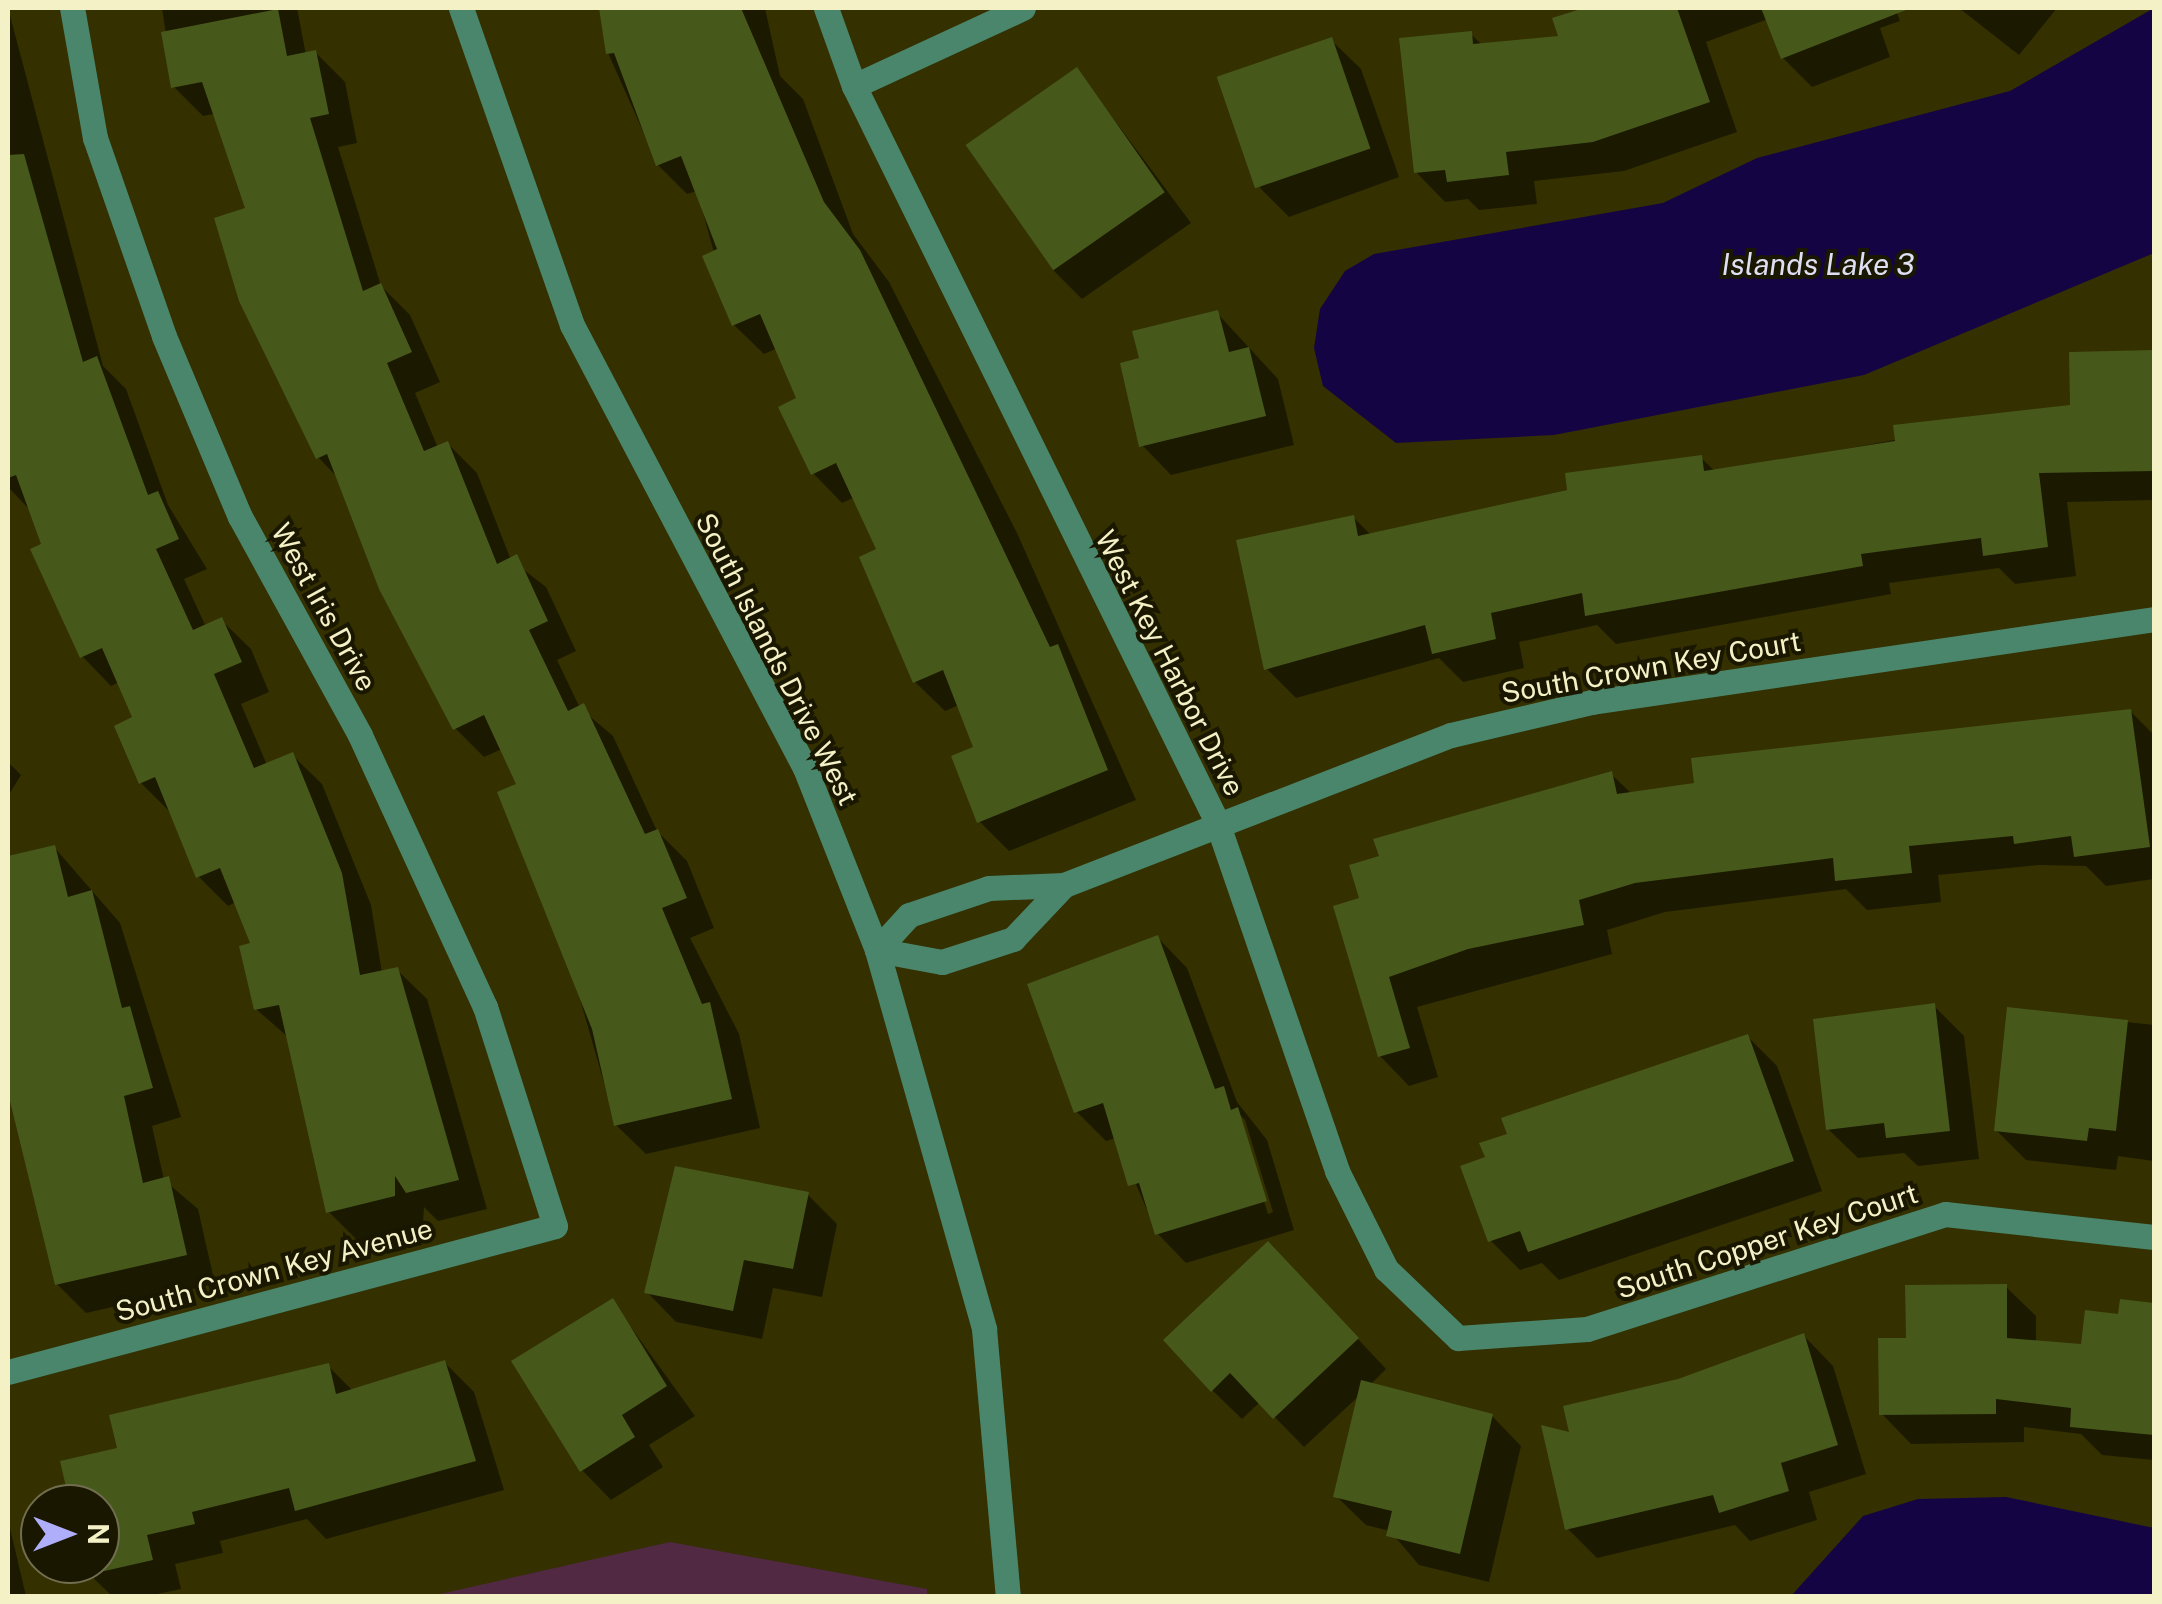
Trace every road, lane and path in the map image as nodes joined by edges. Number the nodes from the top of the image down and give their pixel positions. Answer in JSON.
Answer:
{"nodes":[{"id":1,"x":72,"y":8,"type":"edge"},
{"id":2,"x":460,"y":8,"type":"edge"},
{"id":3,"x":826,"y":8,"type":"edge"},
{"id":4,"x":1022,"y":8,"type":"edge"},
{"id":5,"x":854,"y":86,"type":"junction"},
{"id":6,"x":2154,"y":619,"type":"edge"},
{"id":7,"x":1217,"y":822,"type":"junction"},
{"id":8,"x":1064,"y":885,"type":"junction"},
{"id":9,"x":877,"y":950,"type":"junction"},
{"id":10,"x":555,"y":1226,"type":"joint"},
{"id":11,"x":2154,"y":1237,"type":"edge"},
{"id":12,"x":1458,"y":1338,"type":"joint"},
{"id":13,"x":8,"y":1372,"type":"edge"},
{"id":14,"x":1008,"y":1596,"type":"edge"}],
"edges":[{"from":1,"to":10,"type":"street","name":"West Iris Drive"},
{"from":2,"to":9,"type":"street","name":"South Islands Drive West"},
{"from":3,"to":5,"type":"street","name":"West Key Harbor Drive"},
{"from":4,"to":5,"type":"street"},
{"from":5,"to":7,"type":"street","name":"West Key Harbor Drive"},
{"from":6,"to":7,"type":"street","name":"South Crown Key Court"},
{"from":7,"to":8,"type":"street","name":"South Crown Key Court"},
{"from":7,"to":12,"type":"street","name":"West Key Harbor Drive"},
{"from":8,"to":9,"type":"street","name":"South Crown Key Court"},
{"from":8,"to":9,"type":"street","name":"South Crown Key Court"},
{"from":9,"to":14,"type":"street","name":"South Islands Drive West"},
{"from":10,"to":13,"type":"street","name":"South Crown Key Avenue"},
{"from":11,"to":12,"type":"street","name":"South Copper Key Court"}]}
